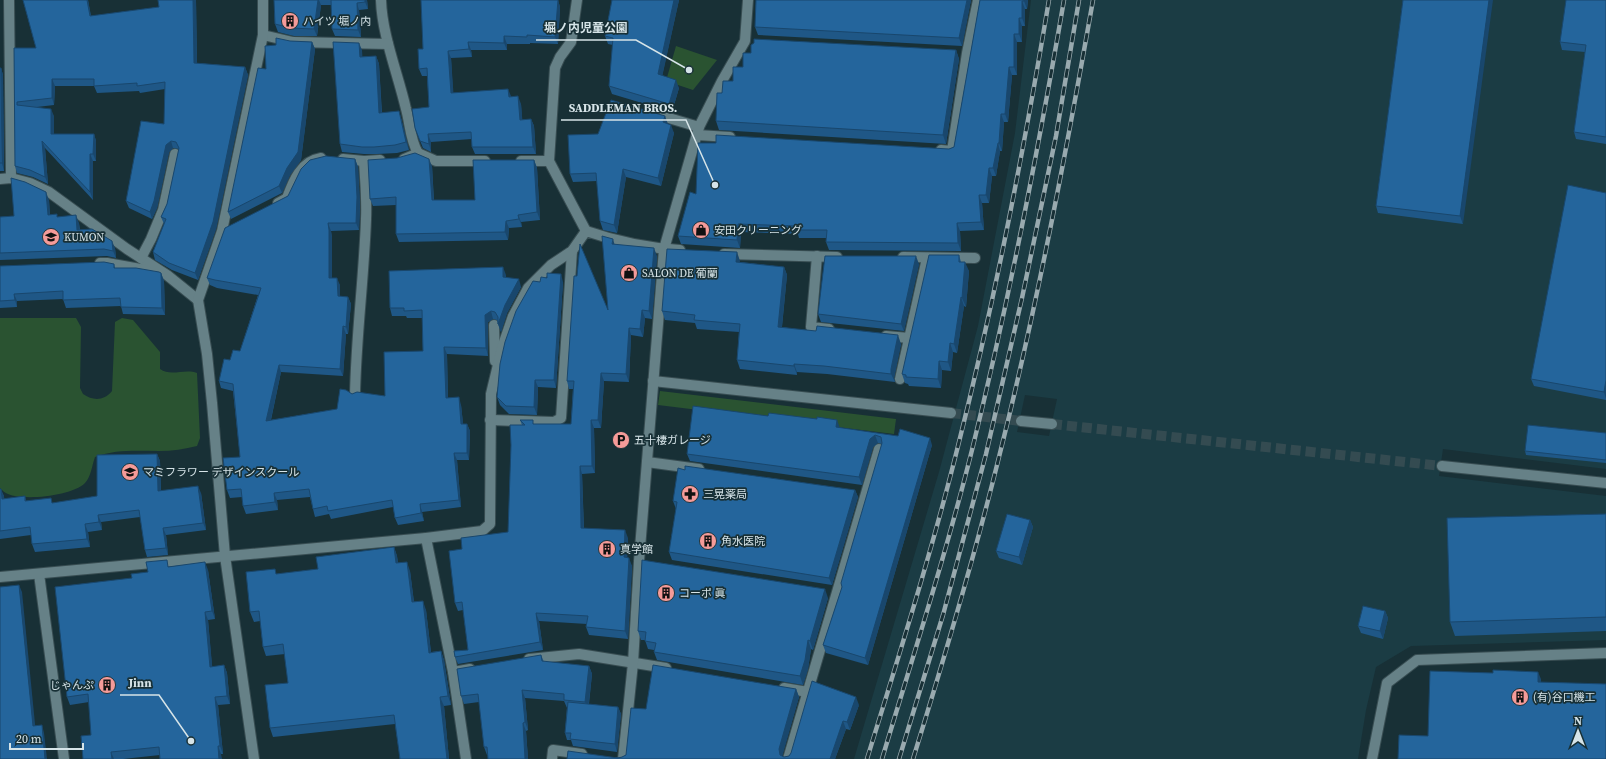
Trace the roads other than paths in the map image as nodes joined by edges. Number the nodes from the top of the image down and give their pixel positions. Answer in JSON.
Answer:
{"nodes":[{"id":1,"x":9,"y":0,"type":"edge"},
{"id":2,"x":263,"y":0,"type":"edge"},
{"id":3,"x":381,"y":0,"type":"edge"},
{"id":4,"x":577,"y":0,"type":"edge"},
{"id":5,"x":748,"y":0,"type":"edge"},
{"id":6,"x":978,"y":0,"type":"edge"},
{"id":7,"x":263,"y":35,"type":"junction"},
{"id":8,"x":388,"y":44,"type":"junction"},
{"id":9,"x":5,"y":51,"type":"edge"},
{"id":10,"x":639,"y":109,"type":"edge"},
{"id":11,"x":698,"y":131,"type":"junction"},
{"id":12,"x":737,"y":137,"type":"edge"},
{"id":13,"x":928,"y":149,"type":"edge"},
{"id":14,"x":418,"y":153,"type":"junction"},
{"id":15,"x":175,"y":154,"type":"edge"},
{"id":16,"x":364,"y":161,"type":"junction"},
{"id":17,"x":496,"y":161,"type":"edge"},
{"id":18,"x":512,"y":161,"type":"edge"},
{"id":19,"x":549,"y":161,"type":"junction"},
{"id":20,"x":11,"y":178,"type":"junction"},
{"id":21,"x":0,"y":179,"type":"edge"},
{"id":22,"x":268,"y":208,"type":"edge"},
{"id":23,"x":235,"y":224,"type":"edge"},
{"id":24,"x":586,"y":230,"type":"junction"},
{"id":25,"x":222,"y":231,"type":"junction"},
{"id":26,"x":664,"y":249,"type":"junction"},
{"id":27,"x":572,"y":251,"type":"junction"},
{"id":28,"x":693,"y":252,"type":"edge"},
{"id":29,"x":714,"y":253,"type":"edge"},
{"id":30,"x":817,"y":256,"type":"junction"},
{"id":31,"x":848,"y":257,"type":"edge"},
{"id":32,"x":896,"y":257,"type":"edge"},
{"id":33,"x":141,"y":258,"type":"junction"},
{"id":34,"x":927,"y":258,"type":"junction"},
{"id":35,"x":975,"y":258,"type":"dead end"},
{"id":36,"x":92,"y":264,"type":"edge"},
{"id":37,"x":167,"y":275,"type":"junction"},
{"id":38,"x":198,"y":300,"type":"junction"},
{"id":39,"x":494,"y":325,"type":"edge"},
{"id":40,"x":841,"y":330,"type":"edge"},
{"id":41,"x":879,"y":335,"type":"edge"},
{"id":42,"x":909,"y":338,"type":"junction"},
{"id":43,"x":496,"y":375,"type":"junction"},
{"id":44,"x":900,"y":379,"type":"dead end"},
{"id":45,"x":653,"y":381,"type":"junction"},
{"id":46,"x":355,"y":395,"type":"edge"},
{"id":47,"x":951,"y":413,"type":"tunnel mouth"},
{"id":48,"x":490,"y":420,"type":"junction"},
{"id":49,"x":1021,"y":421,"type":"tunnel mouth"},
{"id":50,"x":1052,"y":424,"type":"tunnel mouth"},
{"id":51,"x":879,"y":449,"type":"edge"},
{"id":52,"x":647,"y":462,"type":"junction"},
{"id":53,"x":1442,"y":466,"type":"tunnel mouth"},
{"id":54,"x":710,"y":470,"type":"edge"},
{"id":55,"x":1606,"y":483,"type":"edge"},
{"id":56,"x":426,"y":538,"type":"junction"},
{"id":57,"x":225,"y":556,"type":"junction"},
{"id":58,"x":39,"y":574,"type":"junction"},
{"id":59,"x":0,"y":577,"type":"edge"},
{"id":60,"x":1606,"y":653,"type":"edge"},
{"id":61,"x":521,"y":660,"type":"edge"},
{"id":62,"x":633,"y":663,"type":"junction"},
{"id":63,"x":483,"y":667,"type":"edge"},
{"id":64,"x":679,"y":670,"type":"edge"},
{"id":65,"x":453,"y":672,"type":"junction"},
{"id":66,"x":778,"y":687,"type":"edge"},
{"id":67,"x":808,"y":692,"type":"junction"},
{"id":68,"x":591,"y":755,"type":"edge"},
{"id":69,"x":64,"y":759,"type":"edge"},
{"id":70,"x":254,"y":759,"type":"edge"},
{"id":71,"x":466,"y":759,"type":"edge"},
{"id":72,"x":552,"y":759,"type":"edge"},
{"id":73,"x":620,"y":759,"type":"edge"},
{"id":74,"x":788,"y":759,"type":"edge"},
{"id":75,"x":1372,"y":759,"type":"edge"}],
"edges":[{"from":1,"to":9,"type":"street"},
{"from":2,"to":7,"type":"street"},
{"from":3,"to":8,"type":"street"},
{"from":4,"to":19,"type":"street"},
{"from":5,"to":11,"type":"street"},
{"from":6,"to":13,"type":"street"},
{"from":7,"to":8,"type":"street"},
{"from":7,"to":25,"type":"street"},
{"from":8,"to":14,"type":"street"},
{"from":9,"to":20,"type":"street"},
{"from":10,"to":11,"type":"street"},
{"from":11,"to":12,"type":"street"},
{"from":11,"to":26,"type":"street"},
{"from":14,"to":16,"type":"street"},
{"from":14,"to":17,"type":"street"},
{"from":15,"to":33,"type":"street"},
{"from":16,"to":22,"type":"street"},
{"from":16,"to":46,"type":"street"},
{"from":18,"to":19,"type":"street"},
{"from":19,"to":24,"type":"street"},
{"from":20,"to":21,"type":"street"},
{"from":20,"to":33,"type":"street"},
{"from":23,"to":25,"type":"street"},
{"from":24,"to":26,"type":"street"},
{"from":24,"to":27,"type":"street"},
{"from":25,"to":38,"type":"street"},
{"from":26,"to":28,"type":"street"},
{"from":26,"to":45,"type":"street"},
{"from":27,"to":43,"type":"street"},
{"from":27,"to":48,"type":"street"},
{"from":29,"to":30,"type":"street"},
{"from":30,"to":31,"type":"street"},
{"from":30,"to":40,"type":"street"},
{"from":32,"to":34,"type":"street"},
{"from":33,"to":37,"type":"street"},
{"from":34,"to":35,"type":"street"},
{"from":34,"to":42,"type":"street"},
{"from":36,"to":37,"type":"street"},
{"from":37,"to":38,"type":"street"},
{"from":38,"to":57,"type":"street"},
{"from":39,"to":43,"type":"street"},
{"from":41,"to":42,"type":"street"},
{"from":42,"to":44,"type":"street"},
{"from":43,"to":48,"type":"street"},
{"from":45,"to":47,"type":"street"},
{"from":45,"to":52,"type":"street"},
{"from":48,"to":56,"type":"street"},
{"from":49,"to":50,"type":"street"},
{"from":51,"to":67,"type":"street"},
{"from":52,"to":54,"type":"street"},
{"from":52,"to":62,"type":"street"},
{"from":53,"to":55,"type":"street"},
{"from":56,"to":57,"type":"street"},
{"from":56,"to":65,"type":"street"},
{"from":57,"to":58,"type":"street"},
{"from":57,"to":70,"type":"street"},
{"from":58,"to":59,"type":"street"},
{"from":58,"to":69,"type":"street"},
{"from":60,"to":75,"type":"street"},
{"from":61,"to":62,"type":"street"},
{"from":62,"to":64,"type":"street"},
{"from":62,"to":73,"type":"street"},
{"from":63,"to":65,"type":"street"},
{"from":65,"to":71,"type":"street"},
{"from":66,"to":67,"type":"street"},
{"from":67,"to":74,"type":"street"},
{"from":68,"to":72,"type":"street"}]}
